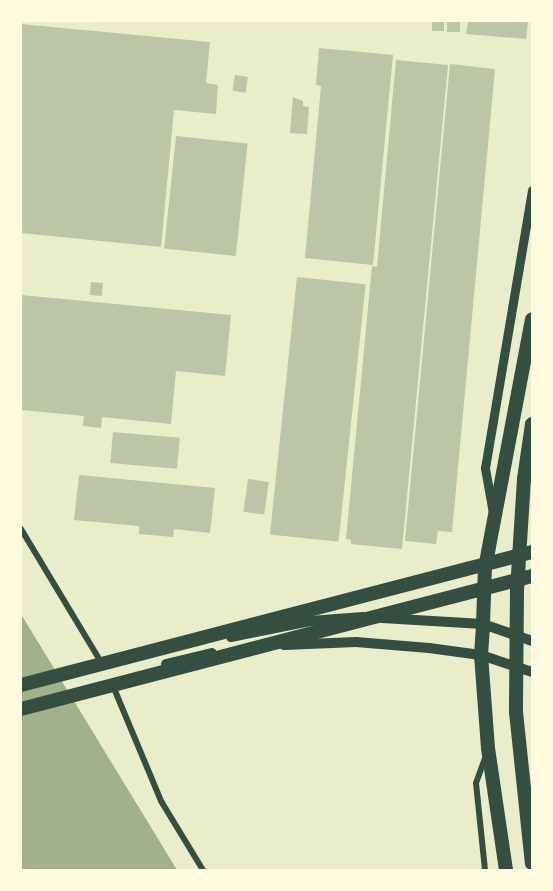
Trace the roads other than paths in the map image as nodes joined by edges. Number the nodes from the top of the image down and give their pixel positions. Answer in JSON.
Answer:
{"nodes":[{"id":1,"x":532,"y":190,"type":"edge"},
{"id":2,"x":532,"y":319,"type":"edge"},
{"id":3,"x":532,"y":424,"type":"edge"},
{"id":4,"x":494,"y":521,"type":"junction"},
{"id":5,"x":21,"y":529,"type":"edge"},
{"id":6,"x":532,"y":552,"type":"edge"},
{"id":7,"x":532,"y":576,"type":"edge"},
{"id":8,"x":483,"y":624,"type":"junction"},
{"id":9,"x":532,"y":641,"type":"edge"},
{"id":10,"x":481,"y":655,"type":"junction"},
{"id":11,"x":105,"y":668,"type":"junction"},
{"id":12,"x":532,"y":672,"type":"edge"},
{"id":13,"x":111,"y":680,"type":"junction"},
{"id":14,"x":21,"y":684,"type":"edge"},
{"id":15,"x":21,"y":691,"type":"edge"},
{"id":16,"x":21,"y":704,"type":"edge"},
{"id":17,"x":21,"y":710,"type":"edge"},
{"id":18,"x":488,"y":748,"type":"junction"},
{"id":19,"x":532,"y":863,"type":"edge"},
{"id":20,"x":203,"y":870,"type":"edge"},
{"id":21,"x":485,"y":870,"type":"edge"},
{"id":22,"x":506,"y":870,"type":"edge"}],
"edges":[{"from":1,"to":4,"type":"street"},
{"from":2,"to":4,"type":"highway"},
{"from":3,"to":19,"type":"highway"},
{"from":4,"to":8,"type":"highway"},
{"from":5,"to":11,"type":"street"},
{"from":6,"to":14,"type":"highway"},
{"from":7,"to":17,"type":"highway"},
{"from":8,"to":9,"type":"main road"},
{"from":8,"to":10,"type":"highway"},
{"from":8,"to":11,"type":"main road"},
{"from":10,"to":12,"type":"main road"},
{"from":10,"to":13,"type":"main road"},
{"from":10,"to":18,"type":"highway"},
{"from":11,"to":15,"type":"main road"},
{"from":13,"to":16,"type":"main road"},
{"from":13,"to":20,"type":"street"},
{"from":18,"to":21,"type":"street"},
{"from":18,"to":22,"type":"highway"}]}
